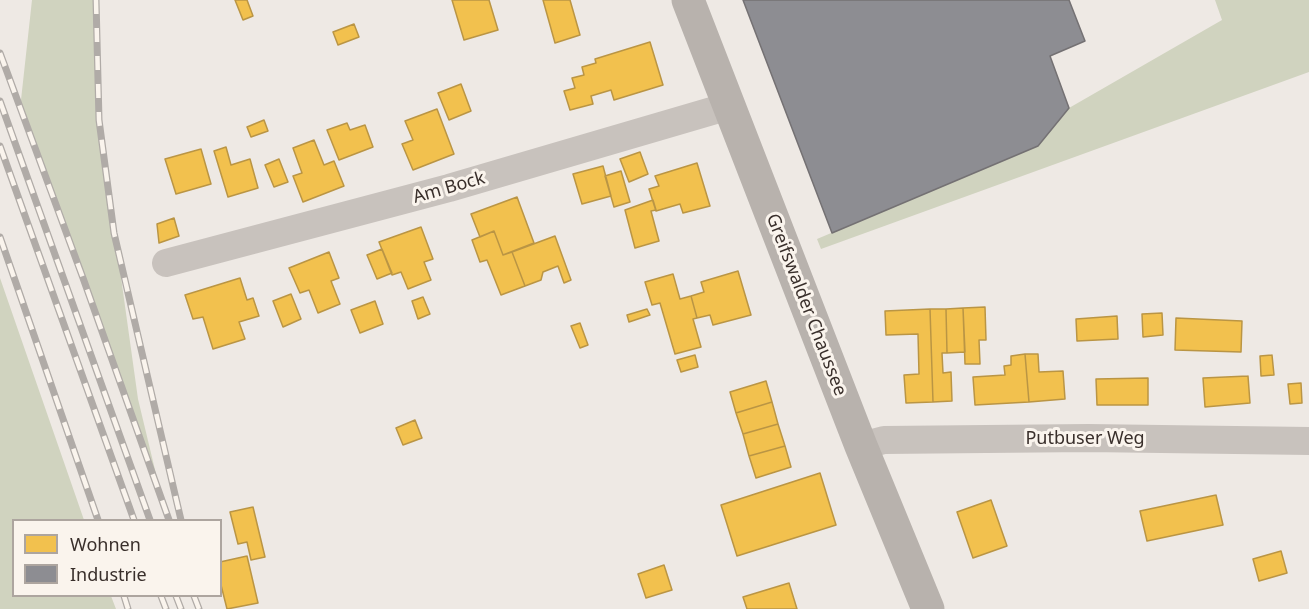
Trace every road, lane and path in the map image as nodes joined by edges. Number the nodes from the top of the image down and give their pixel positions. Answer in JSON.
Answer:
{"nodes":[{"id":1,"x":688,"y":0,"type":"edge"},
{"id":2,"x":729,"y":106,"type":"junction"},
{"id":3,"x":166,"y":263,"type":"dead end"},
{"id":4,"x":1309,"y":441,"type":"edge"},
{"id":5,"x":861,"y":446,"type":"junction"},
{"id":6,"x":928,"y":609,"type":"edge"}],
"edges":[{"from":1,"to":2,"type":"main road","name":"Greifswalder Chaussee"},
{"from":2,"to":3,"type":"street","name":"Am Bock"},
{"from":2,"to":5,"type":"main road","name":"Greifswalder Chaussee"},
{"from":4,"to":5,"type":"street","name":"Putbuser Weg"},
{"from":5,"to":6,"type":"main road","name":"Greifswalder Chaussee"}]}
